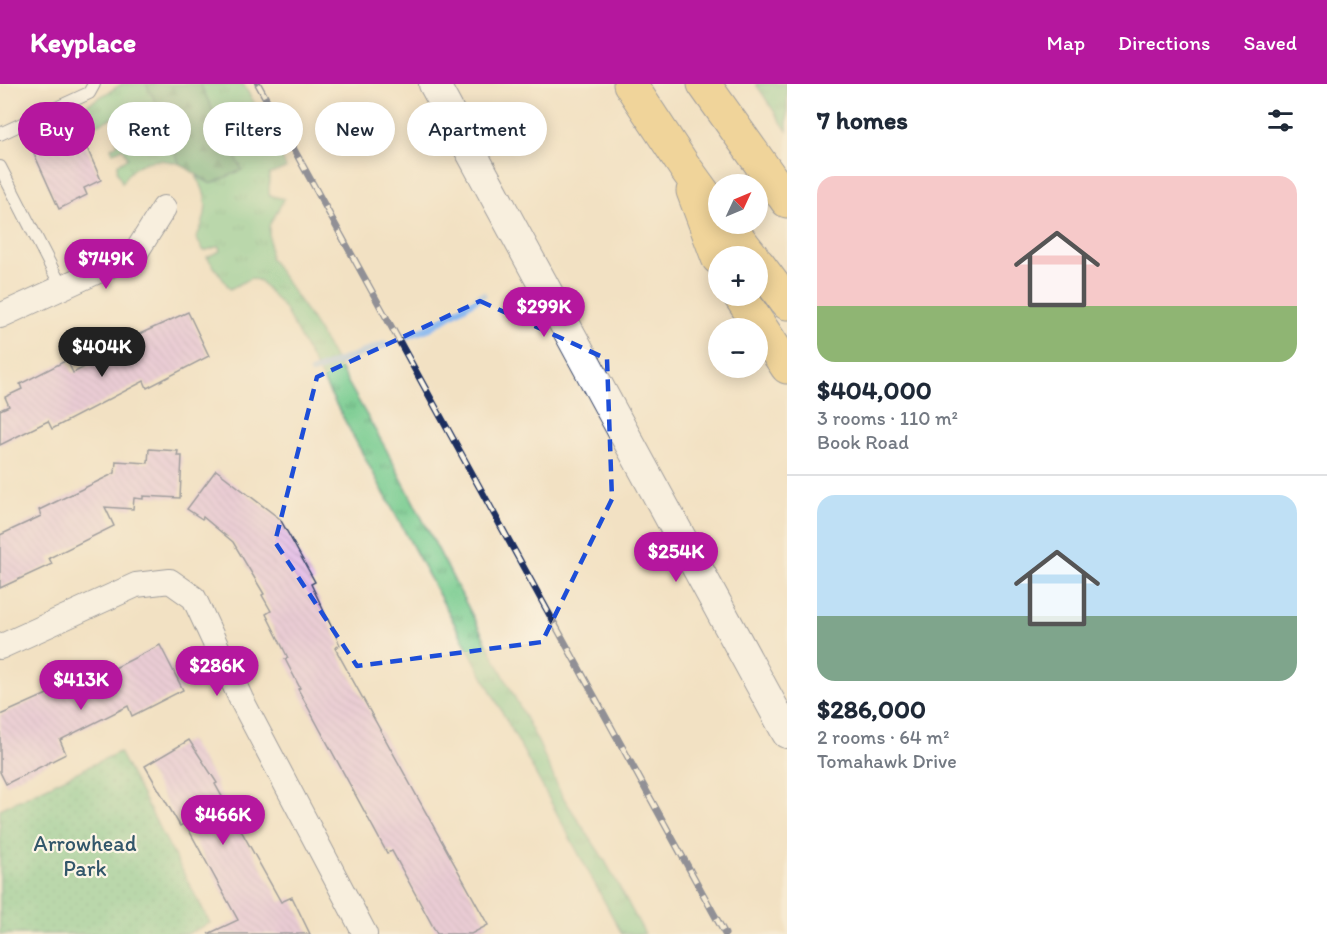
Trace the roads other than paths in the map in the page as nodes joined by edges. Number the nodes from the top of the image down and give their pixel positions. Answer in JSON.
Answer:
{"nodes":[{"id":1,"x":94,"y":84,"type":"edge"},
{"id":2,"x":434,"y":84,"type":"edge"},
{"id":3,"x":630,"y":84,"type":"edge"},
{"id":4,"x":704,"y":84,"type":"edge"},
{"id":5,"x":0,"y":134,"type":"edge"},
{"id":6,"x":684,"y":166,"type":"junction"},
{"id":7,"x":0,"y":167,"type":"edge"},
{"id":8,"x":708,"y":199,"type":"edge"},
{"id":9,"x":787,"y":201,"type":"edge"},
{"id":10,"x":164,"y":208,"type":"dead end"},
{"id":11,"x":735,"y":234,"type":"edge"},
{"id":12,"x":714,"y":246,"type":"edge"},
{"id":13,"x":744,"y":246,"type":"edge"},
{"id":14,"x":768,"y":277,"type":"edge"},
{"id":15,"x":62,"y":288,"type":"junction"},
{"id":16,"x":787,"y":303,"type":"edge"},
{"id":17,"x":747,"y":306,"type":"edge"},
{"id":18,"x":0,"y":316,"type":"edge"},
{"id":19,"x":787,"y":367,"type":"edge"},
{"id":20,"x":0,"y":647,"type":"edge"},
{"id":21,"x":787,"y":733,"type":"edge"},
{"id":22,"x":365,"y":934,"type":"edge"}],
"edges":[{"from":1,"to":5,"type":"lane"},
{"from":2,"to":21,"type":"street"},
{"from":3,"to":6,"type":"highway"},
{"from":4,"to":9,"type":"highway"},
{"from":6,"to":8,"type":"highway"},
{"from":6,"to":12,"type":"highway"},
{"from":7,"to":15,"type":"lane"},
{"from":10,"to":15,"type":"street"},
{"from":11,"to":13,"type":"highway"},
{"from":14,"to":16,"type":"highway"},
{"from":15,"to":18,"type":"street"},
{"from":17,"to":19,"type":"highway"},
{"from":20,"to":22,"type":"street"}]}
